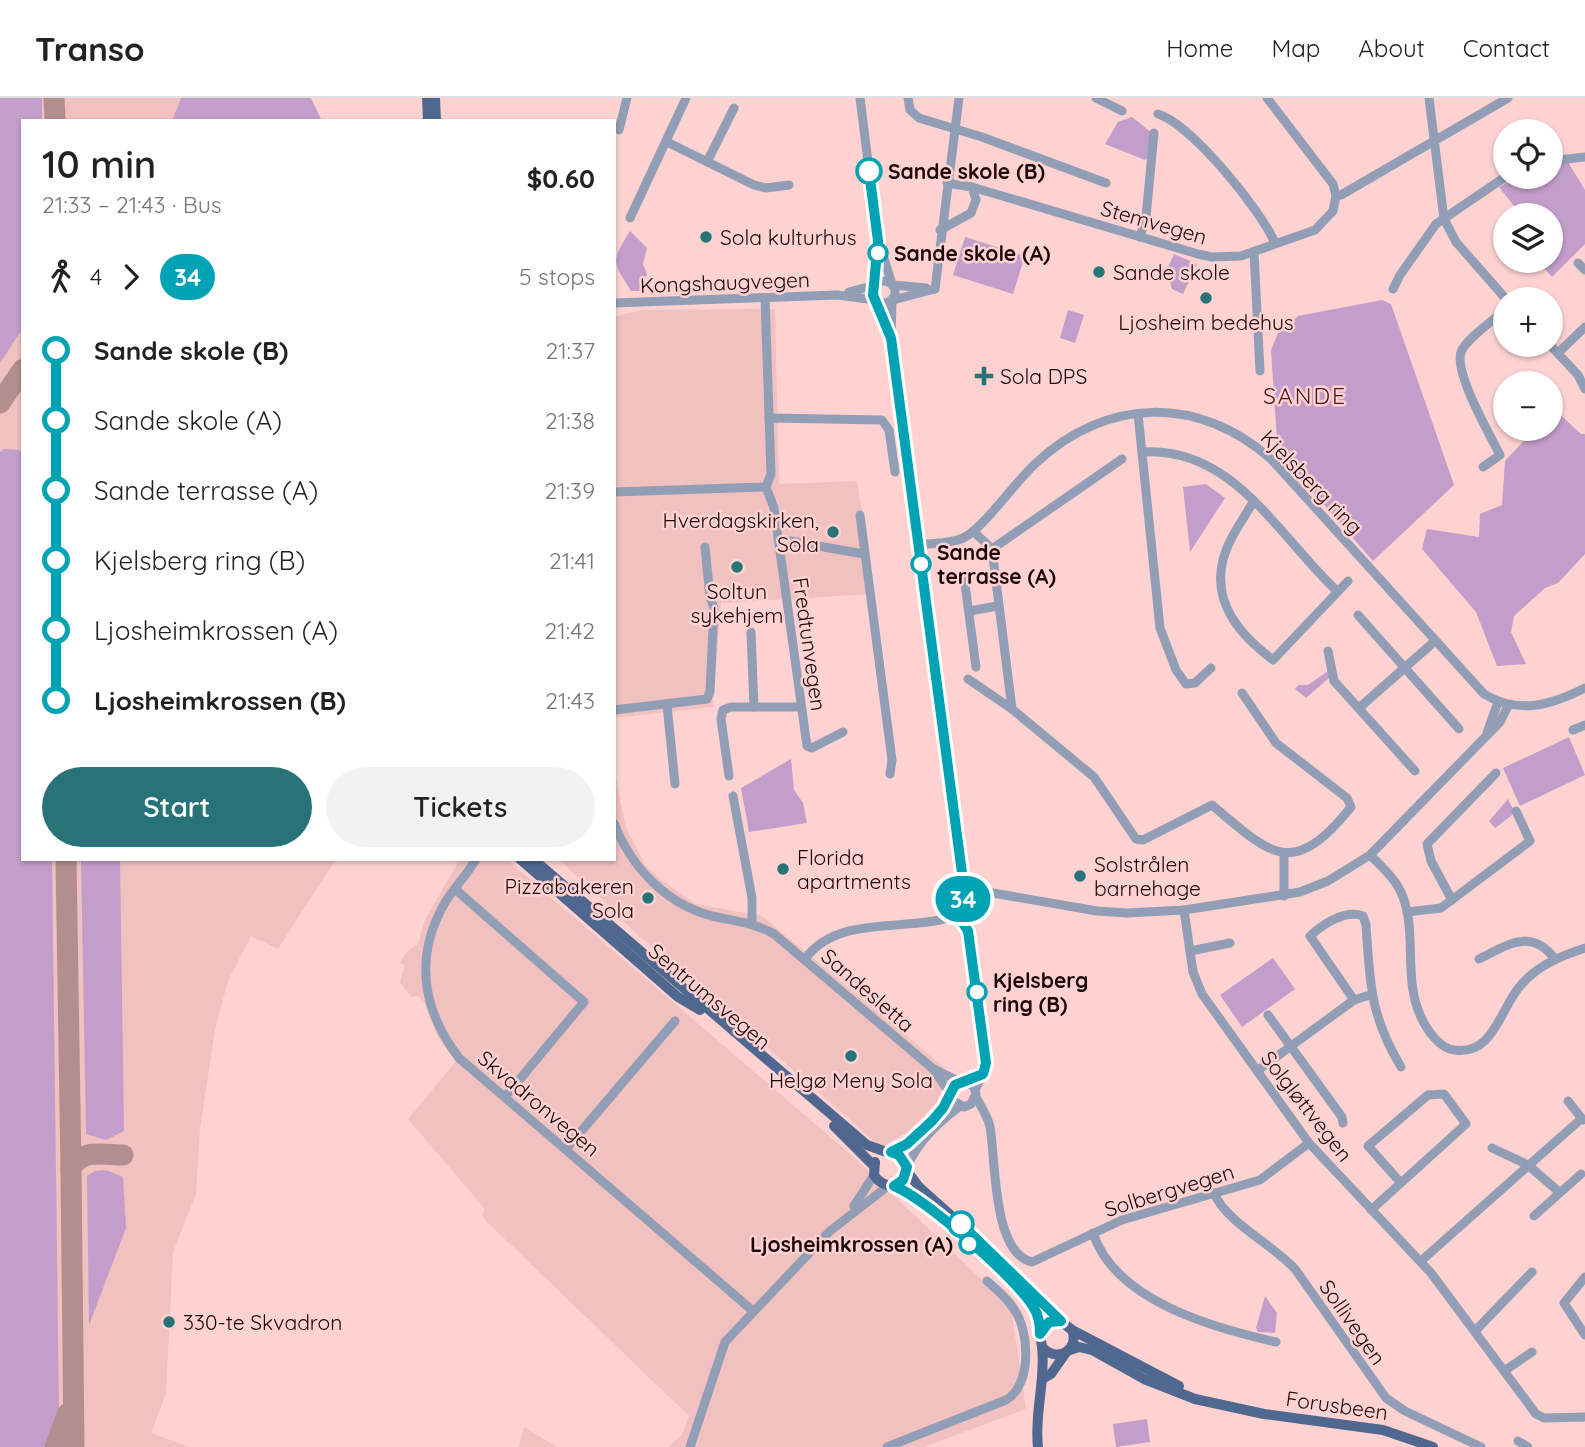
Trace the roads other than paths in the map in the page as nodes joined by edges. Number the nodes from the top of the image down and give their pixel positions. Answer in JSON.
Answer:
{"nodes":[{"id":1,"x":427,"y":98,"type":"edge"},
{"id":2,"x":435,"y":98,"type":"edge"},
{"id":3,"x":627,"y":98,"type":"edge"},
{"id":4,"x":686,"y":98,"type":"edge"},
{"id":5,"x":860,"y":98,"type":"edge"},
{"id":6,"x":908,"y":98,"type":"edge"},
{"id":7,"x":959,"y":98,"type":"edge"},
{"id":8,"x":1096,"y":98,"type":"edge"},
{"id":9,"x":1267,"y":98,"type":"edge"},
{"id":10,"x":1429,"y":98,"type":"edge"},
{"id":11,"x":1508,"y":98,"type":"edge"},
{"id":12,"x":734,"y":108,"type":"dead end"},
{"id":13,"x":1122,"y":111,"type":"dead end"},
{"id":14,"x":1158,"y":114,"type":"dead end"},
{"id":15,"x":428,"y":119,"type":"edge"},
{"id":16,"x":436,"y":119,"type":"edge"},
{"id":17,"x":957,"y":129,"type":"junction"},
{"id":18,"x":619,"y":130,"type":"dead end"},
{"id":19,"x":1154,"y":133,"type":"dead end"},
{"id":20,"x":667,"y":142,"type":"junction"},
{"id":21,"x":1434,"y":142,"type":"junction"},
{"id":22,"x":1585,"y":157,"type":"edge"},
{"id":23,"x":1563,"y":160,"type":"edge"},
{"id":24,"x":707,"y":162,"type":"junction"},
{"id":25,"x":947,"y":183,"type":"junction"},
{"id":26,"x":1106,"y":183,"type":"dead end"},
{"id":27,"x":789,"y":184,"type":"dead end"},
{"id":28,"x":1493,"y":185,"type":"edge"},
{"id":29,"x":972,"y":187,"type":"junction"},
{"id":30,"x":1341,"y":194,"type":"dead end"},
{"id":31,"x":630,"y":218,"type":"dead end"},
{"id":32,"x":1444,"y":219,"type":"junction"},
{"id":33,"x":940,"y":230,"type":"junction"},
{"id":34,"x":1140,"y":237,"type":"junction"},
{"id":35,"x":878,"y":241,"type":"junction"},
{"id":36,"x":1275,"y":243,"type":"junction"},
{"id":37,"x":1254,"y":252,"type":"junction"},
{"id":38,"x":893,"y":284,"type":"junction"},
{"id":39,"x":876,"y":285,"type":"junction"},
{"id":40,"x":1495,"y":287,"type":"edge"},
{"id":41,"x":935,"y":289,"type":"junction"},
{"id":42,"x":1393,"y":289,"type":"dead end"},
{"id":43,"x":836,"y":295,"type":"junction"},
{"id":44,"x":765,"y":298,"type":"junction"},
{"id":45,"x":892,"y":300,"type":"junction"},
{"id":46,"x":877,"y":301,"type":"junction"},
{"id":47,"x":616,"y":303,"type":"edge"},
{"id":48,"x":1493,"y":321,"type":"edge"},
{"id":49,"x":1585,"y":327,"type":"edge"},
{"id":50,"x":891,"y":338,"type":"junction"},
{"id":51,"x":1563,"y":348,"type":"edge"},
{"id":52,"x":1562,"y":357,"type":"edge"},
{"id":53,"x":1260,"y":371,"type":"dead end"},
{"id":54,"x":1585,"y":389,"type":"edge"},
{"id":55,"x":1138,"y":414,"type":"junction"},
{"id":56,"x":769,"y":418,"type":"junction"},
{"id":57,"x":1143,"y":452,"type":"junction"},
{"id":58,"x":1122,"y":459,"type":"dead end"},
{"id":59,"x":1483,"y":467,"type":"dead end"},
{"id":60,"x":895,"y":472,"type":"dead end"},
{"id":61,"x":766,"y":487,"type":"junction"},
{"id":62,"x":616,"y":492,"type":"edge"},
{"id":63,"x":1253,"y":502,"type":"junction"},
{"id":64,"x":860,"y":514,"type":"dead end"},
{"id":65,"x":973,"y":531,"type":"junction"},
{"id":66,"x":778,"y":539,"type":"junction"},
{"id":67,"x":918,"y":545,"type":"junction"},
{"id":68,"x":705,"y":547,"type":"dead end"},
{"id":69,"x":992,"y":549,"type":"junction"},
{"id":70,"x":864,"y":554,"type":"junction"},
{"id":71,"x":964,"y":577,"type":"dead end"},
{"id":72,"x":1348,"y":580,"type":"dead end"},
{"id":73,"x":1336,"y":591,"type":"junction"},
{"id":74,"x":997,"y":607,"type":"junction"},
{"id":75,"x":970,"y":611,"type":"junction"},
{"id":76,"x":1358,"y":615,"type":"dead end"},
{"id":77,"x":751,"y":632,"type":"dead end"},
{"id":78,"x":1435,"y":641,"type":"junction"},
{"id":79,"x":1328,"y":651,"type":"dead end"},
{"id":80,"x":976,"y":667,"type":"dead end"},
{"id":81,"x":1211,"y":668,"type":"dead end"},
{"id":82,"x":1404,"y":668,"type":"junction"},
{"id":83,"x":968,"y":680,"type":"dead end"},
{"id":84,"x":1585,"y":688,"type":"edge"},
{"id":85,"x":1242,"y":693,"type":"dead end"},
{"id":86,"x":1498,"y":702,"type":"junction"},
{"id":87,"x":667,"y":705,"type":"junction"},
{"id":88,"x":1508,"y":706,"type":"junction"},
{"id":89,"x":754,"y":707,"type":"junction"},
{"id":90,"x":801,"y":707,"type":"junction"},
{"id":91,"x":1359,"y":708,"type":"junction"},
{"id":92,"x":1012,"y":709,"type":"junction"},
{"id":93,"x":616,"y":710,"type":"edge"},
{"id":94,"x":1585,"y":725,"type":"edge"},
{"id":95,"x":1459,"y":729,"type":"dead end"},
{"id":96,"x":1573,"y":730,"type":"dead end"},
{"id":97,"x":843,"y":732,"type":"dead end"},
{"id":98,"x":1486,"y":734,"type":"junction"},
{"id":99,"x":1416,"y":771,"type":"dead end"},
{"id":100,"x":1496,"y":773,"type":"dead end"},
{"id":101,"x":890,"y":774,"type":"dead end"},
{"id":102,"x":729,"y":775,"type":"dead end"},
{"id":103,"x":675,"y":784,"type":"dead end"},
{"id":104,"x":733,"y":796,"type":"dead end"},
{"id":105,"x":1516,"y":811,"type":"dead end"},
{"id":106,"x":616,"y":827,"type":"edge"},
{"id":107,"x":1284,"y":855,"type":"junction"},
{"id":108,"x":1370,"y":855,"type":"junction"},
{"id":109,"x":475,"y":861,"type":"edge"},
{"id":110,"x":483,"y":861,"type":"edge"},
{"id":111,"x":522,"y":861,"type":"edge"},
{"id":112,"x":535,"y":861,"type":"edge"},
{"id":113,"x":469,"y":872,"type":"junction"},
{"id":114,"x":964,"y":888,"type":"junction"},
{"id":115,"x":455,"y":890,"type":"junction"},
{"id":116,"x":1284,"y":896,"type":"junction"},
{"id":117,"x":1452,"y":900,"type":"junction"},
{"id":118,"x":1184,"y":910,"type":"junction"},
{"id":119,"x":1407,"y":912,"type":"junction"},
{"id":120,"x":957,"y":914,"type":"junction"},
{"id":121,"x":752,"y":924,"type":"junction"},
{"id":122,"x":1230,"y":943,"type":"dead end"},
{"id":123,"x":1585,"y":948,"type":"edge"},
{"id":124,"x":1190,"y":951,"type":"junction"},
{"id":125,"x":805,"y":958,"type":"junction"},
{"id":126,"x":1479,"y":959,"type":"dead end"},
{"id":127,"x":1555,"y":959,"type":"junction"},
{"id":128,"x":1370,"y":995,"type":"junction"},
{"id":129,"x":1354,"y":1000,"type":"junction"},
{"id":130,"x":1268,"y":1015,"type":"dead end"},
{"id":131,"x":675,"y":1021,"type":"dead end"},
{"id":132,"x":1292,"y":1048,"type":"junction"},
{"id":133,"x":1401,"y":1067,"type":"dead end"},
{"id":134,"x":932,"y":1068,"type":"junction"},
{"id":135,"x":1257,"y":1072,"type":"junction"},
{"id":136,"x":983,"y":1074,"type":"junction"},
{"id":137,"x":962,"y":1082,"type":"junction"},
{"id":138,"x":976,"y":1093,"type":"junction"},
{"id":139,"x":951,"y":1095,"type":"junction"},
{"id":140,"x":505,"y":1097,"type":"junction"},
{"id":141,"x":1569,"y":1101,"type":"dead end"},
{"id":142,"x":964,"y":1106,"type":"junction"},
{"id":143,"x":984,"y":1112,"type":"junction"},
{"id":144,"x":1583,"y":1120,"type":"edge"},
{"id":145,"x":1343,"y":1123,"type":"dead end"},
{"id":146,"x":1308,"y":1143,"type":"junction"},
{"id":147,"x":1492,"y":1148,"type":"dead end"},
{"id":148,"x":566,"y":1149,"type":"junction"},
{"id":149,"x":888,"y":1153,"type":"junction"},
{"id":150,"x":1528,"y":1165,"type":"junction"},
{"id":151,"x":907,"y":1169,"type":"junction"},
{"id":152,"x":874,"y":1170,"type":"junction"},
{"id":153,"x":1581,"y":1174,"type":"dead end"},
{"id":154,"x":1401,"y":1183,"type":"junction"},
{"id":155,"x":891,"y":1186,"type":"junction"},
{"id":156,"x":1559,"y":1192,"type":"junction"},
{"id":157,"x":1214,"y":1193,"type":"junction"},
{"id":158,"x":1371,"y":1210,"type":"junction"},
{"id":159,"x":1534,"y":1216,"type":"dead end"},
{"id":160,"x":845,"y":1217,"type":"junction"},
{"id":161,"x":1093,"y":1233,"type":"junction"},
{"id":162,"x":1421,"y":1261,"type":"junction"},
{"id":163,"x":1532,"y":1272,"type":"dead end"},
{"id":164,"x":1585,"y":1277,"type":"edge"},
{"id":165,"x":987,"y":1281,"type":"dead end"},
{"id":166,"x":753,"y":1311,"type":"junction"},
{"id":167,"x":1061,"y":1321,"type":"junction"},
{"id":168,"x":1072,"y":1330,"type":"junction"},
{"id":169,"x":1040,"y":1334,"type":"junction"},
{"id":170,"x":1478,"y":1334,"type":"junction"},
{"id":171,"x":1585,"y":1335,"type":"edge"},
{"id":172,"x":1276,"y":1342,"type":"dead end"},
{"id":173,"x":1042,"y":1347,"type":"junction"},
{"id":174,"x":1068,"y":1352,"type":"junction"},
{"id":175,"x":1532,"y":1352,"type":"dead end"},
{"id":176,"x":1504,"y":1371,"type":"junction"},
{"id":177,"x":1044,"y":1378,"type":"junction"},
{"id":178,"x":1234,"y":1407,"type":"junction"},
{"id":179,"x":1585,"y":1417,"type":"edge"},
{"id":180,"x":1518,"y":1441,"type":"dead end"},
{"id":181,"x":690,"y":1447,"type":"edge"},
{"id":182,"x":887,"y":1447,"type":"edge"},
{"id":183,"x":1038,"y":1447,"type":"edge"},
{"id":184,"x":1433,"y":1447,"type":"edge"},
{"id":185,"x":1481,"y":1447,"type":"edge"},
{"id":186,"x":1528,"y":1447,"type":"edge"}],
"edges":[{"from":1,"to":15,"type":"main road"},
{"from":2,"to":16,"type":"main road"},
{"from":3,"to":18,"type":"street"},
{"from":4,"to":20,"type":"street"},
{"from":5,"to":35,"type":"street"},
{"from":6,"to":17,"type":"street"},
{"from":7,"to":17,"type":"street"},
{"from":8,"to":13,"type":"street"},
{"from":9,"to":36,"type":"street","name":"Stemvegen"},
{"from":10,"to":21,"type":"street"},
{"from":11,"to":21,"type":"street"},
{"from":12,"to":24,"type":"street"},
{"from":14,"to":36,"type":"street"},
{"from":17,"to":25,"type":"street"},
{"from":17,"to":26,"type":"street"},
{"from":19,"to":34,"type":"street"},
{"from":20,"to":24,"type":"street"},
{"from":20,"to":31,"type":"street"},
{"from":21,"to":30,"type":"street"},
{"from":21,"to":32,"type":"street"},
{"from":22,"to":23,"type":"street"},
{"from":24,"to":27,"type":"street"},
{"from":25,"to":29,"type":"street","name":"Stemvegen"},
{"from":25,"to":33,"type":"street"},
{"from":28,"to":32,"type":"street"},
{"from":29,"to":33,"type":"street"},
{"from":29,"to":34,"type":"street","name":"Stemvegen"},
{"from":32,"to":40,"type":"street"},
{"from":32,"to":42,"type":"street"},
{"from":33,"to":41,"type":"street"},
{"from":34,"to":37,"type":"street","name":"Stemvegen"},
{"from":35,"to":38,"type":"street"},
{"from":35,"to":39,"type":"street"},
{"from":36,"to":37,"type":"street","name":"Stemvegen"},
{"from":37,"to":53,"type":"street"},
{"from":38,"to":39,"type":"street"},
{"from":38,"to":41,"type":"street"},
{"from":38,"to":45,"type":"street"},
{"from":39,"to":43,"type":"street","name":"Kongshaugvegen"},
{"from":39,"to":46,"type":"street"},
{"from":41,"to":45,"type":"street"},
{"from":43,"to":44,"type":"street","name":"Kongshaugvegen"},
{"from":43,"to":46,"type":"street","name":"Kongshaugvegen"},
{"from":44,"to":47,"type":"street","name":"Kongshaugvegen"},
{"from":44,"to":56,"type":"street","name":"Fredtunvegen"},
{"from":45,"to":46,"type":"street"},
{"from":45,"to":50,"type":"street"},
{"from":46,"to":50,"type":"street"},
{"from":48,"to":59,"type":"street"},
{"from":49,"to":51,"type":"street"},
{"from":50,"to":67,"type":"street"},
{"from":52,"to":54,"type":"street"},
{"from":55,"to":57,"type":"street"},
{"from":55,"to":65,"type":"street","name":"Kjelsberg ring"},
{"from":55,"to":78,"type":"street","name":"Kjelsberg ring"},
{"from":56,"to":60,"type":"street"},
{"from":56,"to":61,"type":"street","name":"Fredtunvegen"},
{"from":57,"to":63,"type":"street"},
{"from":57,"to":81,"type":"street"},
{"from":58,"to":69,"type":"street"},
{"from":61,"to":62,"type":"street"},
{"from":61,"to":66,"type":"street","name":"Fredtunvegen"},
{"from":63,"to":73,"type":"street"},
{"from":63,"to":73,"type":"street"},
{"from":64,"to":70,"type":"street"},
{"from":65,"to":67,"type":"street","name":"Kjelsberg ring"},
{"from":65,"to":69,"type":"street"},
{"from":66,"to":70,"type":"street"},
{"from":66,"to":90,"type":"street","name":"Fredtunvegen"},
{"from":67,"to":114,"type":"street"},
{"from":68,"to":87,"type":"street"},
{"from":69,"to":74,"type":"street"},
{"from":70,"to":101,"type":"street"},
{"from":71,"to":75,"type":"street"},
{"from":72,"to":73,"type":"street"},
{"from":74,"to":75,"type":"street"},
{"from":74,"to":92,"type":"street"},
{"from":75,"to":80,"type":"street"},
{"from":76,"to":82,"type":"street"},
{"from":77,"to":89,"type":"street"},
{"from":78,"to":82,"type":"street"},
{"from":78,"to":86,"type":"street","name":"Kjelsberg ring"},
{"from":79,"to":91,"type":"street"},
{"from":82,"to":91,"type":"street"},
{"from":82,"to":95,"type":"street"},
{"from":83,"to":92,"type":"street"},
{"from":84,"to":88,"type":"street","name":"Kjelsberg ring"},
{"from":85,"to":107,"type":"street"},
{"from":86,"to":88,"type":"street","name":"Kjelsberg ring"},
{"from":86,"to":98,"type":"street"},
{"from":87,"to":93,"type":"street"},
{"from":87,"to":103,"type":"street"},
{"from":88,"to":98,"type":"street"},
{"from":89,"to":90,"type":"street"},
{"from":89,"to":102,"type":"street"},
{"from":90,"to":97,"type":"street","name":"Fredtunvegen"},
{"from":91,"to":99,"type":"street"},
{"from":92,"to":107,"type":"street"},
{"from":94,"to":96,"type":"street"},
{"from":98,"to":108,"type":"street"},
{"from":100,"to":117,"type":"street"},
{"from":104,"to":121,"type":"street"},
{"from":105,"to":117,"type":"street"},
{"from":106,"to":121,"type":"street"},
{"from":107,"to":116,"type":"street"},
{"from":108,"to":116,"type":"street"},
{"from":108,"to":119,"type":"street"},
{"from":109,"to":113,"type":"street","name":"Skvadronvegen"},
{"from":110,"to":113,"type":"street","name":"Skvadronvegen"},
{"from":111,"to":152,"type":"main road","name":"Sentrumsvegen"},
{"from":112,"to":149,"type":"main road","name":"Sentrumsvegen"},
{"from":113,"to":115,"type":"street","name":"Skvadronvegen"},
{"from":114,"to":118,"type":"street"},
{"from":114,"to":120,"type":"street"},
{"from":115,"to":140,"type":"street","name":"Skvadronvegen"},
{"from":115,"to":140,"type":"street"},
{"from":116,"to":118,"type":"street"},
{"from":117,"to":119,"type":"street"},
{"from":118,"to":124,"type":"street","name":"Solgløttvegen"},
{"from":119,"to":127,"type":"street"},
{"from":120,"to":125,"type":"street","name":"Sandesletta"},
{"from":120,"to":136,"type":"street"},
{"from":121,"to":125,"type":"street"},
{"from":122,"to":124,"type":"street"},
{"from":123,"to":127,"type":"street"},
{"from":124,"to":135,"type":"street","name":"Solgløttvegen"},
{"from":125,"to":134,"type":"street","name":"Sandesletta"},
{"from":126,"to":127,"type":"street"},
{"from":128,"to":129,"type":"street"},
{"from":128,"to":129,"type":"street"},
{"from":128,"to":133,"type":"street"},
{"from":129,"to":132,"type":"street"},
{"from":130,"to":132,"type":"street"},
{"from":131,"to":148,"type":"street"},
{"from":132,"to":135,"type":"street"},
{"from":132,"to":145,"type":"street"},
{"from":134,"to":137,"type":"street","name":"Sandesletta"},
{"from":134,"to":139,"type":"street","name":"Sandesletta"},
{"from":135,"to":146,"type":"street","name":"Solgløttvegen"},
{"from":136,"to":137,"type":"street"},
{"from":136,"to":138,"type":"street"},
{"from":137,"to":138,"type":"street","name":"Sandesletta"},
{"from":137,"to":139,"type":"street"},
{"from":138,"to":142,"type":"street"},
{"from":138,"to":143,"type":"street","name":"Solbergvegen"},
{"from":139,"to":142,"type":"street","name":"Sandesletta"},
{"from":139,"to":149,"type":"street"},
{"from":140,"to":148,"type":"street","name":"Skvadronvegen"},
{"from":141,"to":144,"type":"street"},
{"from":142,"to":143,"type":"street"},
{"from":142,"to":151,"type":"street"},
{"from":143,"to":161,"type":"street","name":"Solbergvegen"},
{"from":144,"to":150,"type":"street"},
{"from":146,"to":157,"type":"street","name":"Solbergvegen"},
{"from":146,"to":158,"type":"street","name":"Solgløttvegen"},
{"from":147,"to":150,"type":"street"},
{"from":148,"to":166,"type":"street","name":"Skvadronvegen"},
{"from":149,"to":151,"type":"main road","name":"Sentrumsvegen"},
{"from":149,"to":152,"type":"main road"},
{"from":150,"to":156,"type":"street"},
{"from":150,"to":162,"type":"street"},
{"from":151,"to":155,"type":"main road"},
{"from":151,"to":167,"type":"main road","name":"Sentrumsvegen"},
{"from":152,"to":155,"type":"main road","name":"Sentrumsvegen"},
{"from":152,"to":160,"type":"street"},
{"from":153,"to":156,"type":"street"},
{"from":154,"to":154,"type":"street"},
{"from":154,"to":158,"type":"street"},
{"from":155,"to":160,"type":"street"},
{"from":155,"to":169,"type":"main road","name":"Sentrumsvegen"},
{"from":156,"to":159,"type":"street"},
{"from":157,"to":161,"type":"street","name":"Solbergvegen"},
{"from":157,"to":185,"type":"street","name":"Sollivegen"},
{"from":158,"to":162,"type":"street","name":"Solgløttvegen"},
{"from":160,"to":166,"type":"street"},
{"from":161,"to":172,"type":"street"},
{"from":162,"to":170,"type":"street","name":"Solgløttvegen"},
{"from":163,"to":170,"type":"street"},
{"from":164,"to":171,"type":"street"},
{"from":165,"to":182,"type":"street"},
{"from":166,"to":181,"type":"street"},
{"from":167,"to":168,"type":"main road"},
{"from":167,"to":169,"type":"main road"},
{"from":168,"to":174,"type":"main road"},
{"from":168,"to":178,"type":"main road","name":"Forusbeen"},
{"from":169,"to":173,"type":"main road"},
{"from":170,"to":176,"type":"street","name":"Solgløttvegen"},
{"from":173,"to":174,"type":"main road"},
{"from":173,"to":177,"type":"main road"},
{"from":174,"to":177,"type":"main road"},
{"from":174,"to":178,"type":"main road","name":"Forusbeen"},
{"from":175,"to":176,"type":"street"},
{"from":176,"to":179,"type":"street","name":"Solgløttvegen"},
{"from":177,"to":183,"type":"main road"},
{"from":178,"to":184,"type":"main road","name":"Forusbeen"},
{"from":180,"to":186,"type":"street"}]}
